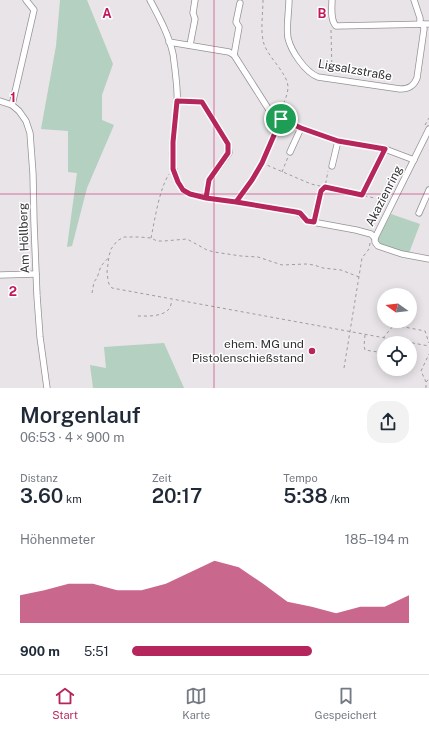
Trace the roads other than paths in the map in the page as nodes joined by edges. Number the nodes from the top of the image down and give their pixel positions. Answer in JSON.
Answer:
{"nodes":[{"id":1,"x":26,"y":0,"type":"edge"},
{"id":2,"x":150,"y":0,"type":"edge"},
{"id":3,"x":195,"y":0,"type":"edge"},
{"id":4,"x":289,"y":0,"type":"edge"},
{"id":5,"x":332,"y":0,"type":"edge"},
{"id":6,"x":414,"y":0,"type":"edge"},
{"id":7,"x":240,"y":3,"type":"dead end"},
{"id":8,"x":424,"y":24,"type":"edge"},
{"id":9,"x":169,"y":42,"type":"junction"},
{"id":10,"x":190,"y":45,"type":"junction"},
{"id":11,"x":234,"y":55,"type":"junction"},
{"id":12,"x":0,"y":101,"type":"edge"},
{"id":13,"x":177,"y":101,"type":"junction"},
{"id":14,"x":12,"y":105,"type":"junction"},
{"id":15,"x":301,"y":128,"type":"junction"},
{"id":16,"x":429,"y":129,"type":"edge"},
{"id":17,"x":338,"y":141,"type":"junction"},
{"id":18,"x":385,"y":149,"type":"junction"},
{"id":19,"x":290,"y":152,"type":"road end"},
{"id":20,"x":414,"y":160,"type":"junction"},
{"id":21,"x":332,"y":166,"type":"road end"},
{"id":22,"x":372,"y":176,"type":"road end"},
{"id":23,"x":429,"y":190,"type":"edge"},
{"id":24,"x":206,"y":198,"type":"junction"},
{"id":25,"x":419,"y":213,"type":"dead end"},
{"id":26,"x":375,"y":238,"type":"junction"},
{"id":27,"x":429,"y":259,"type":"edge"},
{"id":28,"x":36,"y":274,"type":"junction"},
{"id":29,"x":0,"y":275,"type":"edge"},
{"id":30,"x":47,"y":388,"type":"edge"}],
"edges":[{"from":1,"to":14,"type":"street"},
{"from":2,"to":9,"type":"street"},
{"from":3,"to":10,"type":"street"},
{"from":4,"to":8,"type":"street","name":"Ligsalzstraße"},
{"from":5,"to":8,"type":"street"},
{"from":6,"to":8,"type":"street","name":"Ligsalzstraße"},
{"from":7,"to":11,"type":"street"},
{"from":9,"to":10,"type":"street"},
{"from":9,"to":13,"type":"street"},
{"from":10,"to":11,"type":"street"},
{"from":11,"to":15,"type":"street"},
{"from":12,"to":14,"type":"street","name":"Am Höllberg"},
{"from":13,"to":24,"type":"street"},
{"from":13,"to":24,"type":"street"},
{"from":14,"to":28,"type":"street","name":"Am Höllberg"},
{"from":15,"to":17,"type":"street"},
{"from":15,"to":19,"type":"street"},
{"from":16,"to":20,"type":"street","name":"Akazienring"},
{"from":17,"to":18,"type":"street"},
{"from":17,"to":21,"type":"street"},
{"from":18,"to":20,"type":"street"},
{"from":18,"to":22,"type":"street"},
{"from":20,"to":26,"type":"street","name":"Akazienring"},
{"from":23,"to":25,"type":"street"},
{"from":24,"to":26,"type":"street"},
{"from":26,"to":27,"type":"street","name":"Akazienring"},
{"from":28,"to":29,"type":"street"},
{"from":28,"to":30,"type":"street","name":"Am Höllberg"}]}
